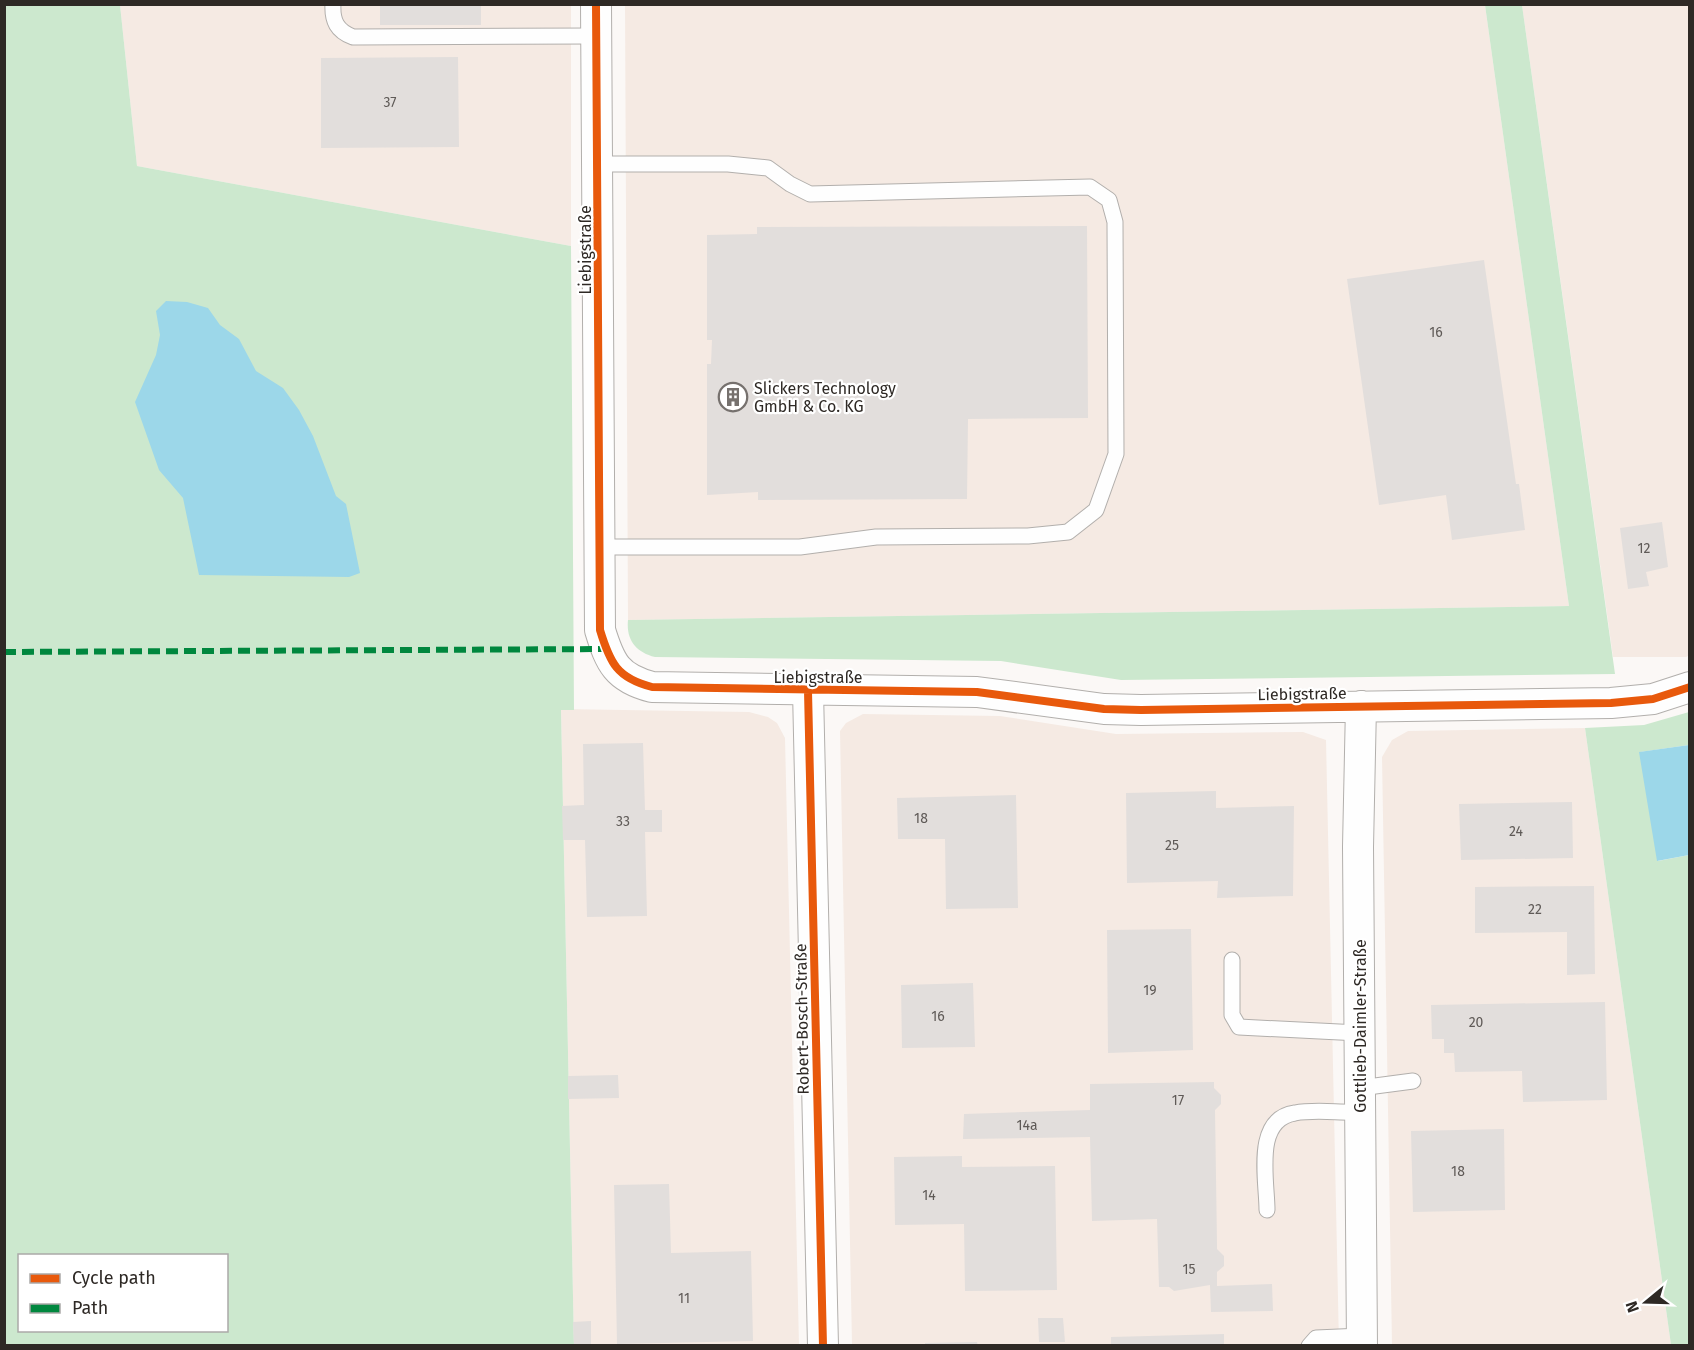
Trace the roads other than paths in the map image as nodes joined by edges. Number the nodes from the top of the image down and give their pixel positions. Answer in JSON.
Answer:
{"nodes":[{"id":1,"x":333,"y":4,"type":"edge"},
{"id":2,"x":597,"y":4,"type":"edge"},
{"id":3,"x":597,"y":36,"type":"junction"},
{"id":4,"x":598,"y":164,"type":"junction"},
{"id":5,"x":600,"y":547,"type":"junction"},
{"id":6,"x":1689,"y":687,"type":"edge"},
{"id":7,"x":808,"y":692,"type":"junction"},
{"id":8,"x":1361,"y":706,"type":"junction"},
{"id":9,"x":1232,"y":960,"type":"dead end"},
{"id":10,"x":1359,"y":1033,"type":"junction"},
{"id":11,"x":1413,"y":1081,"type":"dead end"},
{"id":12,"x":1360,"y":1100,"type":"junction"},
{"id":13,"x":1267,"y":1210,"type":"dead end"},
{"id":14,"x":1362,"y":1341,"type":"edge"},
{"id":15,"x":823,"y":1346,"type":"edge"},
{"id":16,"x":1309,"y":1346,"type":"edge"}],
"edges":[{"from":1,"to":3,"type":"lane"},
{"from":2,"to":3,"type":"street","name":"Liebigstraße"},
{"from":3,"to":4,"type":"street","name":"Liebigstraße"},
{"from":4,"to":5,"type":"street","name":"Liebigstraße"},
{"from":4,"to":5,"type":"lane"},
{"from":5,"to":7,"type":"street","name":"Liebigstraße"},
{"from":6,"to":8,"type":"street","name":"Liebigstraße"},
{"from":7,"to":8,"type":"street","name":"Liebigstraße"},
{"from":7,"to":15,"type":"street","name":"Robert-Bosch-Straße"},
{"from":8,"to":10,"type":"street","name":"Gottlieb-Daimler-Straße"},
{"from":9,"to":10,"type":"lane"},
{"from":10,"to":12,"type":"street","name":"Gottlieb-Daimler-Straße"},
{"from":11,"to":12,"type":"lane"},
{"from":12,"to":13,"type":"lane"},
{"from":12,"to":14,"type":"street","name":"Gottlieb-Daimler-Straße"},
{"from":14,"to":16,"type":"lane"}]}
